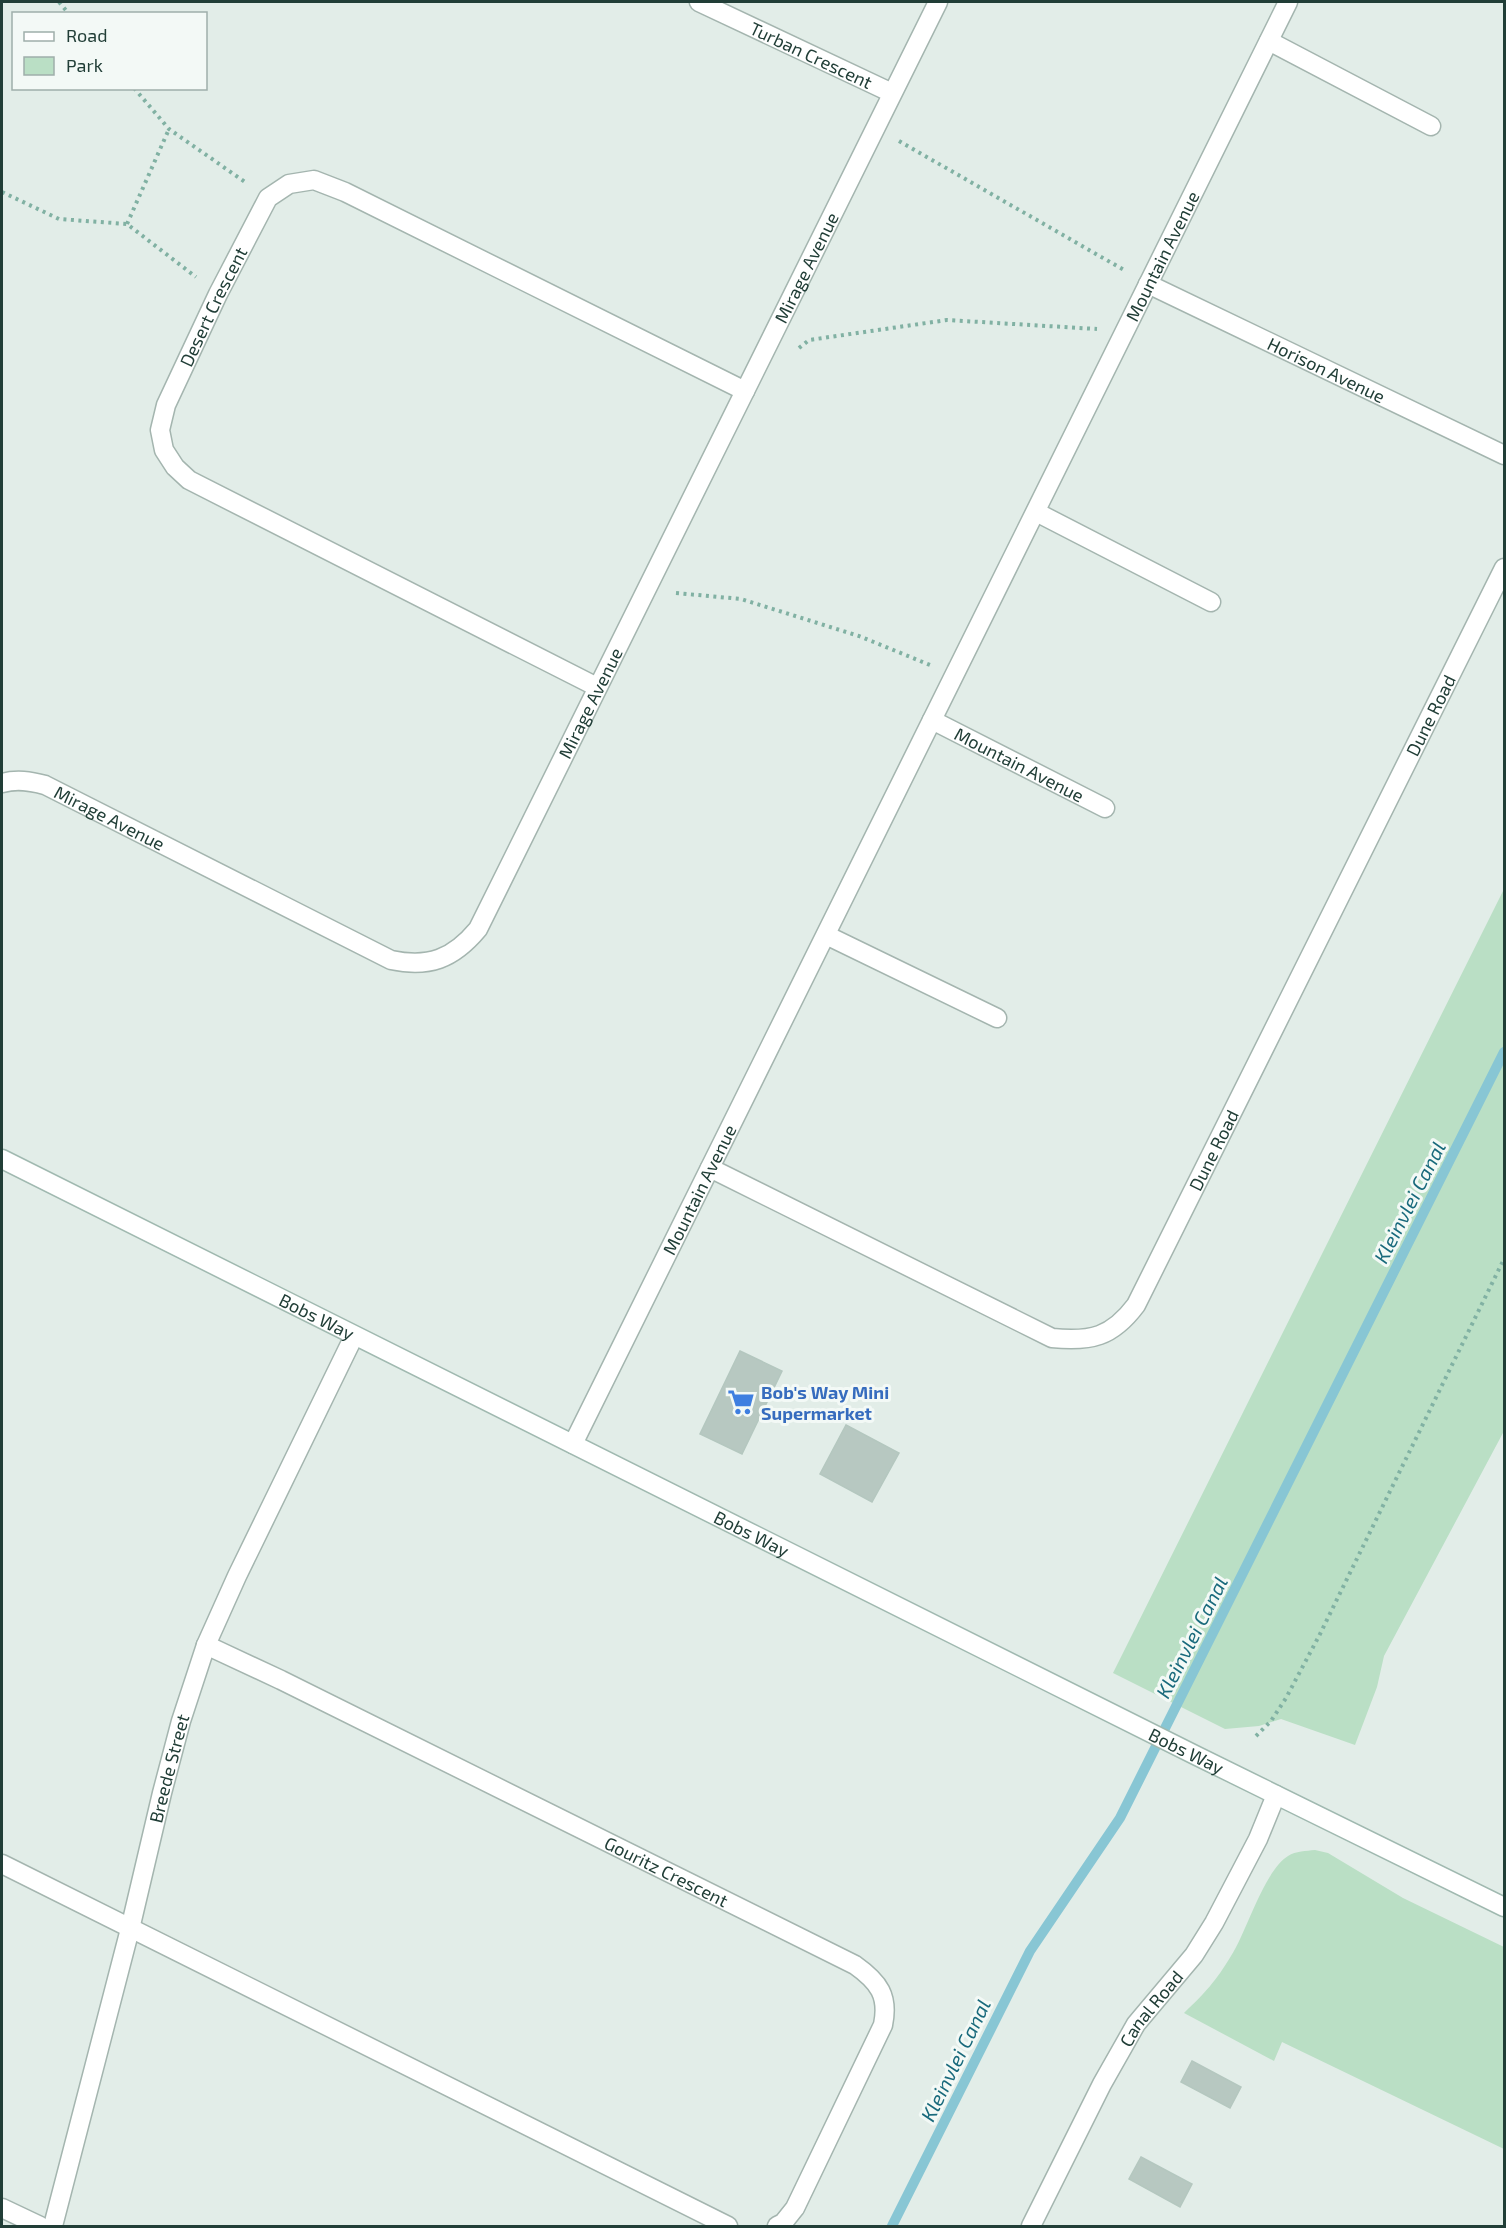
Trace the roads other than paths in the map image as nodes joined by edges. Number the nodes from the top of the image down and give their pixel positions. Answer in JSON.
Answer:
{"nodes":[{"id":1,"x":699,"y":2,"type":"edge"},
{"id":2,"x":938,"y":2,"type":"edge"},
{"id":3,"x":1288,"y":2,"type":"edge"},
{"id":4,"x":1269,"y":41,"type":"junction"},
{"id":5,"x":892,"y":93,"type":"junction"},
{"id":6,"x":1431,"y":126,"type":"dead end"},
{"id":7,"x":1148,"y":284,"type":"junction"},
{"id":8,"x":745,"y":391,"type":"junction"},
{"id":9,"x":1504,"y":455,"type":"edge"},
{"id":10,"x":1036,"y":512,"type":"junction"},
{"id":11,"x":1504,"y":568,"type":"edge"},
{"id":12,"x":1211,"y":602,"type":"dead end"},
{"id":13,"x":597,"y":687,"type":"junction"},
{"id":14,"x":932,"y":720,"type":"junction"},
{"id":15,"x":2,"y":783,"type":"edge"},
{"id":16,"x":1105,"y":808,"type":"dead end"},
{"id":17,"x":826,"y":935,"type":"junction"},
{"id":18,"x":997,"y":1018,"type":"dead end"},
{"id":19,"x":2,"y":1160,"type":"edge"},
{"id":20,"x":710,"y":1168,"type":"junction"},
{"id":21,"x":354,"y":1336,"type":"junction"},
{"id":22,"x":573,"y":1444,"type":"junction"},
{"id":23,"x":206,"y":1645,"type":"junction"},
{"id":24,"x":1276,"y":1795,"type":"junction"},
{"id":25,"x":2,"y":1864,"type":"edge"},
{"id":26,"x":1504,"y":1907,"type":"edge"},
{"id":27,"x":130,"y":1929,"type":"junction"},
{"id":28,"x":2,"y":2208,"type":"edge"},
{"id":29,"x":40,"y":2226,"type":"edge"},
{"id":30,"x":54,"y":2226,"type":"edge"},
{"id":31,"x":728,"y":2226,"type":"edge"},
{"id":32,"x":777,"y":2226,"type":"edge"},
{"id":33,"x":1031,"y":2226,"type":"edge"}],
"edges":[{"from":1,"to":5,"type":"street","name":"Turban Crescent"},
{"from":2,"to":5,"type":"street","name":"Mirage Avenue"},
{"from":3,"to":4,"type":"street","name":"Mountain Avenue"},
{"from":4,"to":6,"type":"street"},
{"from":4,"to":7,"type":"street","name":"Mountain Avenue"},
{"from":5,"to":8,"type":"street","name":"Mirage Avenue"},
{"from":7,"to":9,"type":"street","name":"Horison Avenue"},
{"from":7,"to":10,"type":"street","name":"Mountain Avenue"},
{"from":8,"to":13,"type":"street","name":"Mirage Avenue"},
{"from":8,"to":13,"type":"street","name":"Desert Crescent"},
{"from":10,"to":12,"type":"street"},
{"from":10,"to":14,"type":"street","name":"Mountain Avenue"},
{"from":11,"to":20,"type":"street","name":"Dune Road"},
{"from":13,"to":15,"type":"street","name":"Mirage Avenue"},
{"from":14,"to":16,"type":"street","name":"Mountain Avenue"},
{"from":14,"to":17,"type":"street","name":"Mountain Avenue"},
{"from":17,"to":18,"type":"street"},
{"from":17,"to":20,"type":"street","name":"Mountain Avenue"},
{"from":19,"to":21,"type":"street","name":"Bobs Way"},
{"from":20,"to":22,"type":"street","name":"Mountain Avenue"},
{"from":21,"to":22,"type":"street","name":"Bobs Way"},
{"from":21,"to":23,"type":"street","name":"Breede Street"},
{"from":22,"to":24,"type":"street","name":"Bobs Way"},
{"from":23,"to":27,"type":"street","name":"Breede Street"},
{"from":23,"to":32,"type":"street","name":"Gouritz Crescent"},
{"from":24,"to":26,"type":"street","name":"Bobs Way"},
{"from":24,"to":33,"type":"street","name":"Canal Road"},
{"from":25,"to":27,"type":"street"},
{"from":27,"to":30,"type":"street","name":"Breede Street"},
{"from":27,"to":31,"type":"street"},
{"from":28,"to":29,"type":"street"}]}
